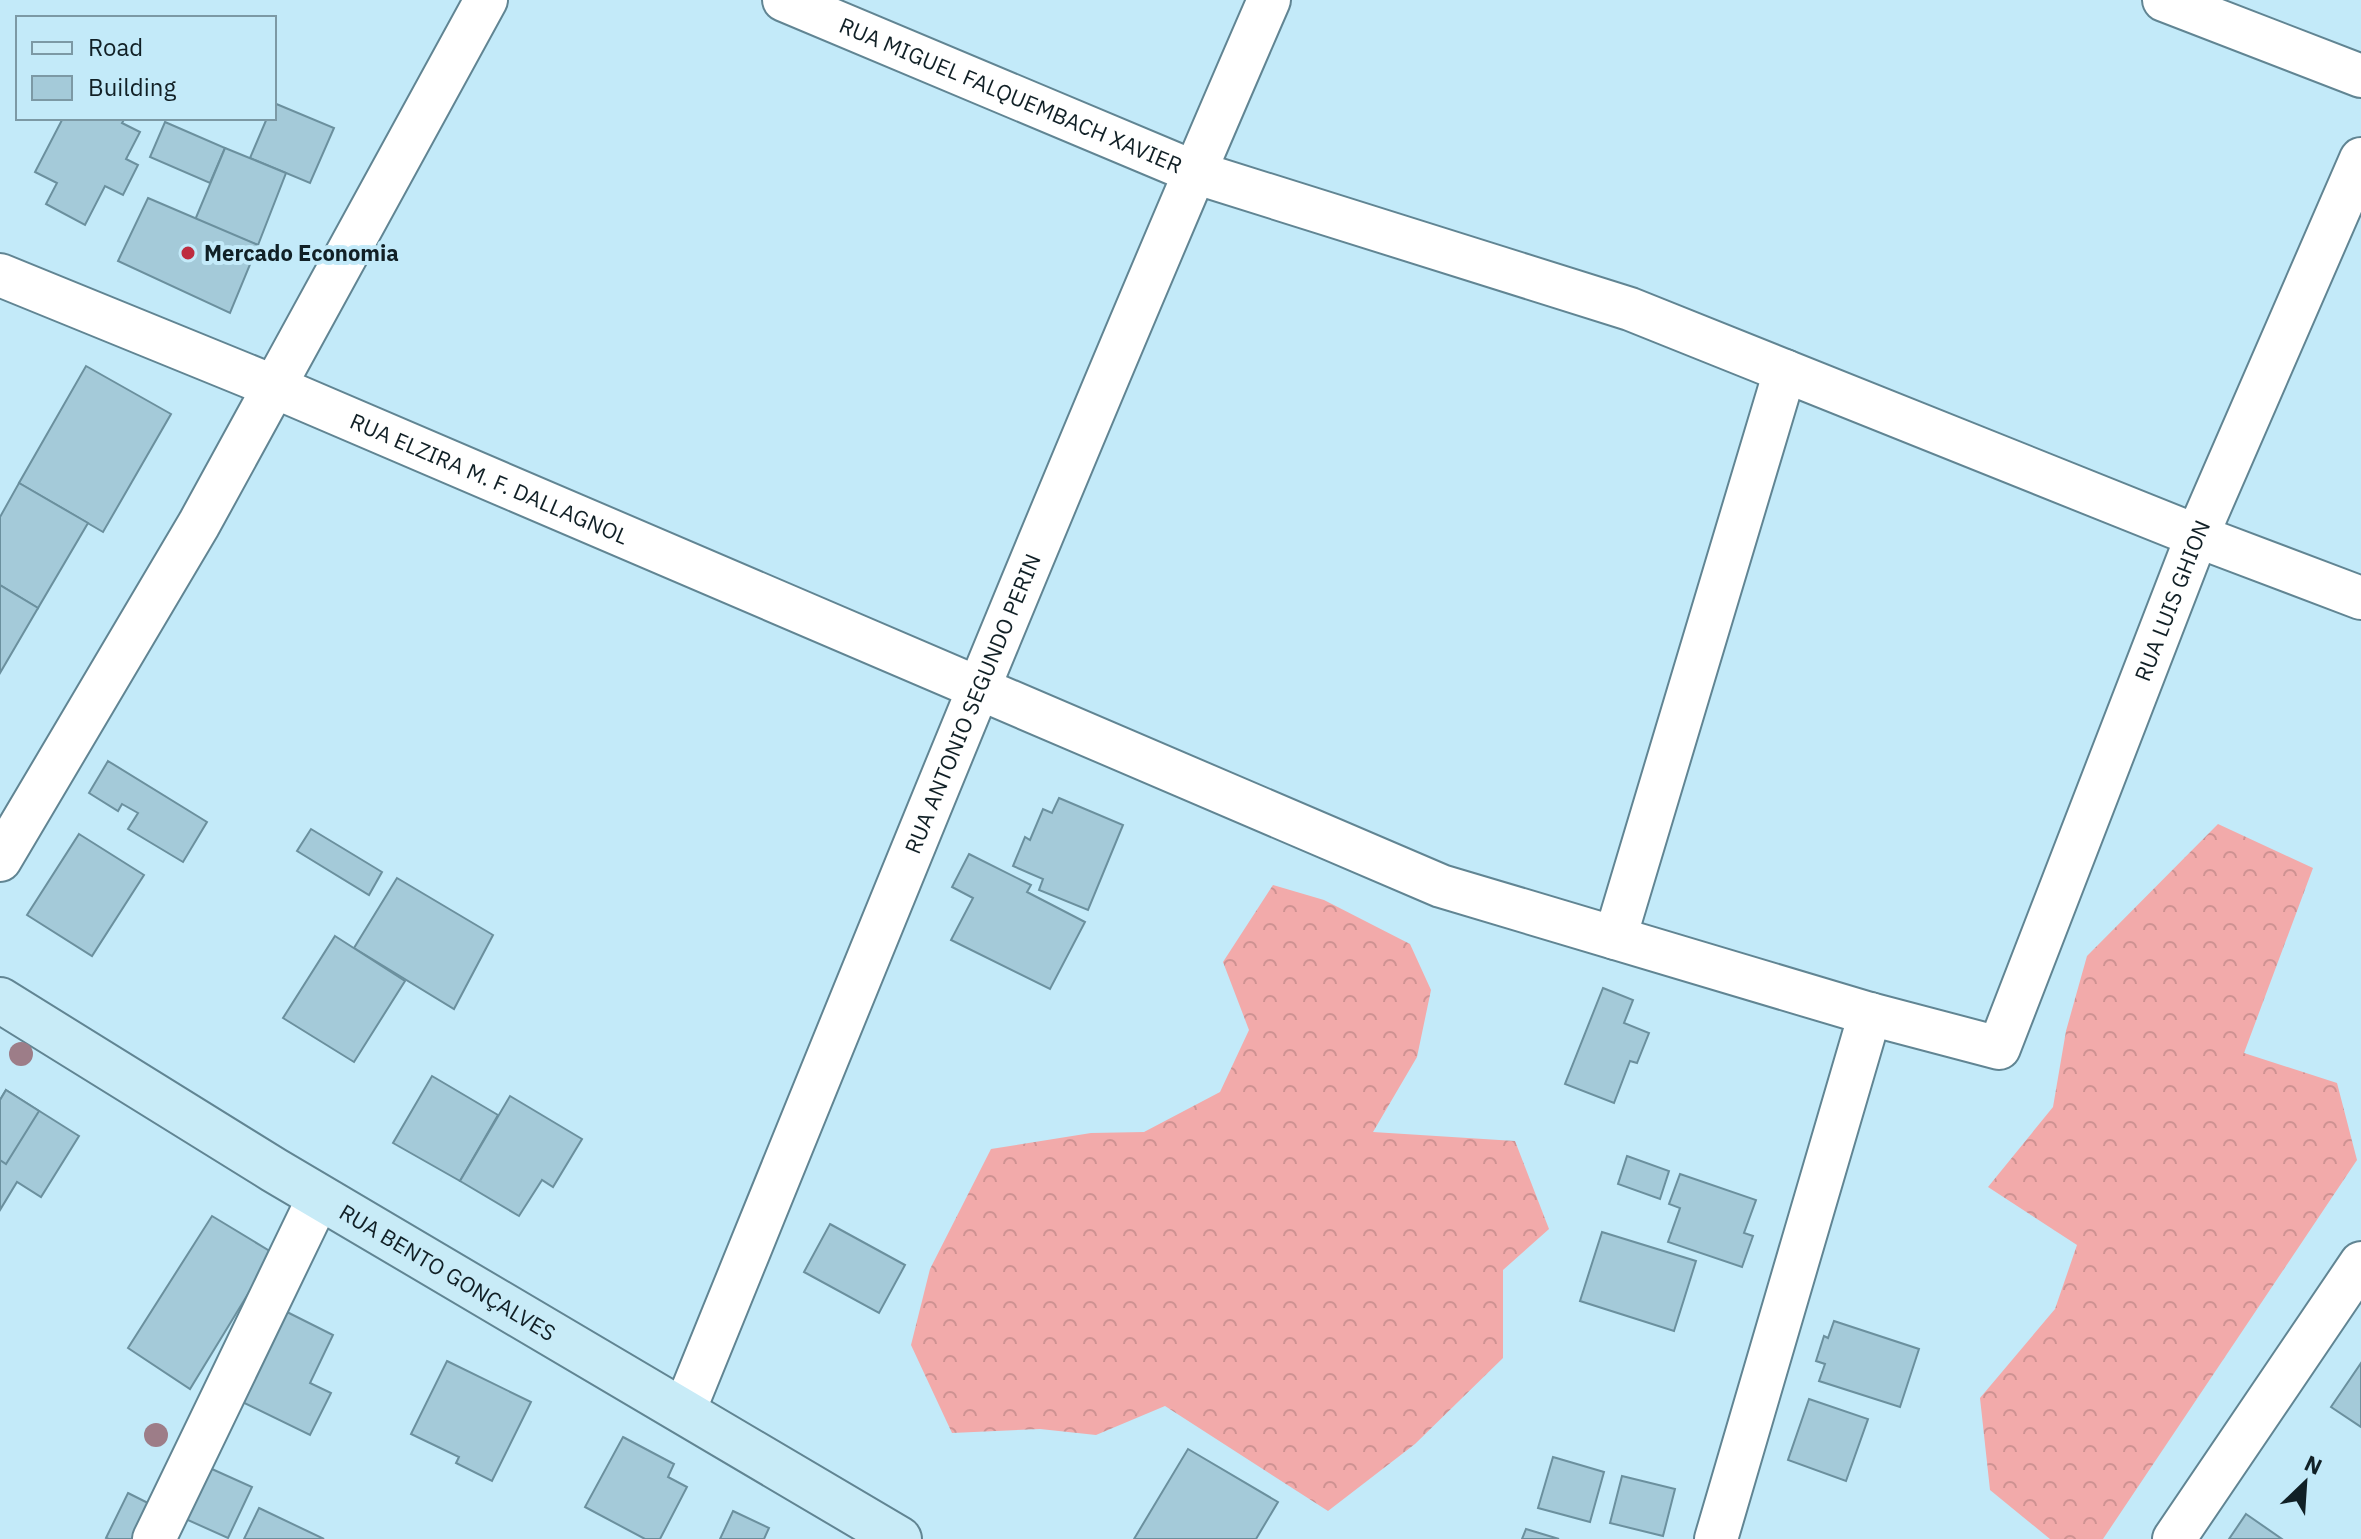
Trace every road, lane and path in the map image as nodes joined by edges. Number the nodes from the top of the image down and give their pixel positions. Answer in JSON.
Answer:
{"nodes":[{"id":1,"x":486,"y":0,"type":"edge"},
{"id":2,"x":784,"y":0,"type":"edge"},
{"id":3,"x":1269,"y":0,"type":"edge"},
{"id":4,"x":2164,"y":0,"type":"edge"},
{"id":5,"x":2361,"y":76,"type":"edge"},
{"id":6,"x":2361,"y":159,"type":"edge"},
{"id":7,"x":1194,"y":172,"type":"junction"},
{"id":8,"x":0,"y":275,"type":"edge"},
{"id":9,"x":1785,"y":371,"type":"junction"},
{"id":10,"x":275,"y":387,"type":"junction"},
{"id":11,"x":2197,"y":536,"type":"junction"},
{"id":12,"x":2361,"y":598,"type":"edge"},
{"id":13,"x":977,"y":689,"type":"junction"},
{"id":14,"x":0,"y":860,"type":"edge"},
{"id":15,"x":1615,"y":938,"type":"junction"},
{"id":16,"x":0,"y":1000,"type":"edge"},
{"id":17,"x":1870,"y":1014,"type":"junction"},
{"id":18,"x":1999,"y":1048,"type":"joint"},
{"id":19,"x":319,"y":1197,"type":"junction"},
{"id":20,"x":2361,"y":1263,"type":"edge"},
{"id":21,"x":684,"y":1411,"type":"junction"},
{"id":22,"x":154,"y":1539,"type":"edge"},
{"id":23,"x":899,"y":1539,"type":"edge"},
{"id":24,"x":1716,"y":1539,"type":"edge"},
{"id":25,"x":2174,"y":1539,"type":"edge"}],
"edges":[{"from":1,"to":10,"type":"street"},
{"from":2,"to":7,"type":"street","name":"RUA MIGUEL FALQUEMBACH XAVIER"},
{"from":3,"to":7,"type":"street","name":"RUA ANTONIO SEGUNDO PERIN"},
{"from":4,"to":5,"type":"street"},
{"from":6,"to":11,"type":"street","name":"RUA LUIS GHION"},
{"from":7,"to":9,"type":"street","name":"RUA MIGUEL FALQUEMBACH XAVIER"},
{"from":7,"to":13,"type":"street","name":"RUA ANTONIO SEGUNDO PERIN"},
{"from":8,"to":10,"type":"street","name":"RUA ELZIRA M. F. DALLAGNOL"},
{"from":9,"to":11,"type":"street","name":"RUA MIGUEL FALQUEMBACH XAVIER"},
{"from":9,"to":15,"type":"street"},
{"from":10,"to":13,"type":"street","name":"RUA ELZIRA M. F. DALLAGNOL"},
{"from":10,"to":14,"type":"street"},
{"from":11,"to":12,"type":"street","name":"RUA MIGUEL FALQUEMBACH XAVIER"},
{"from":11,"to":18,"type":"street","name":"RUA LUIS GHION"},
{"from":13,"to":15,"type":"street","name":"RUA ELZIRA M. F. DALLAGNOL"},
{"from":13,"to":21,"type":"street","name":"RUA ANTONIO SEGUNDO PERIN"},
{"from":15,"to":17,"type":"street","name":"RUA ELZIRA M. F. DALLAGNOL"},
{"from":16,"to":19,"type":"street","name":"RUA BENTO GONÇALVES"},
{"from":17,"to":18,"type":"street","name":"RUA ELZIRA M. F. DALLAGNOL"},
{"from":17,"to":24,"type":"street"},
{"from":19,"to":21,"type":"street","name":"RUA BENTO GONÇALVES"},
{"from":19,"to":22,"type":"street"},
{"from":20,"to":25,"type":"street"},
{"from":21,"to":23,"type":"street","name":"RUA BENTO GONÇALVES"}]}
